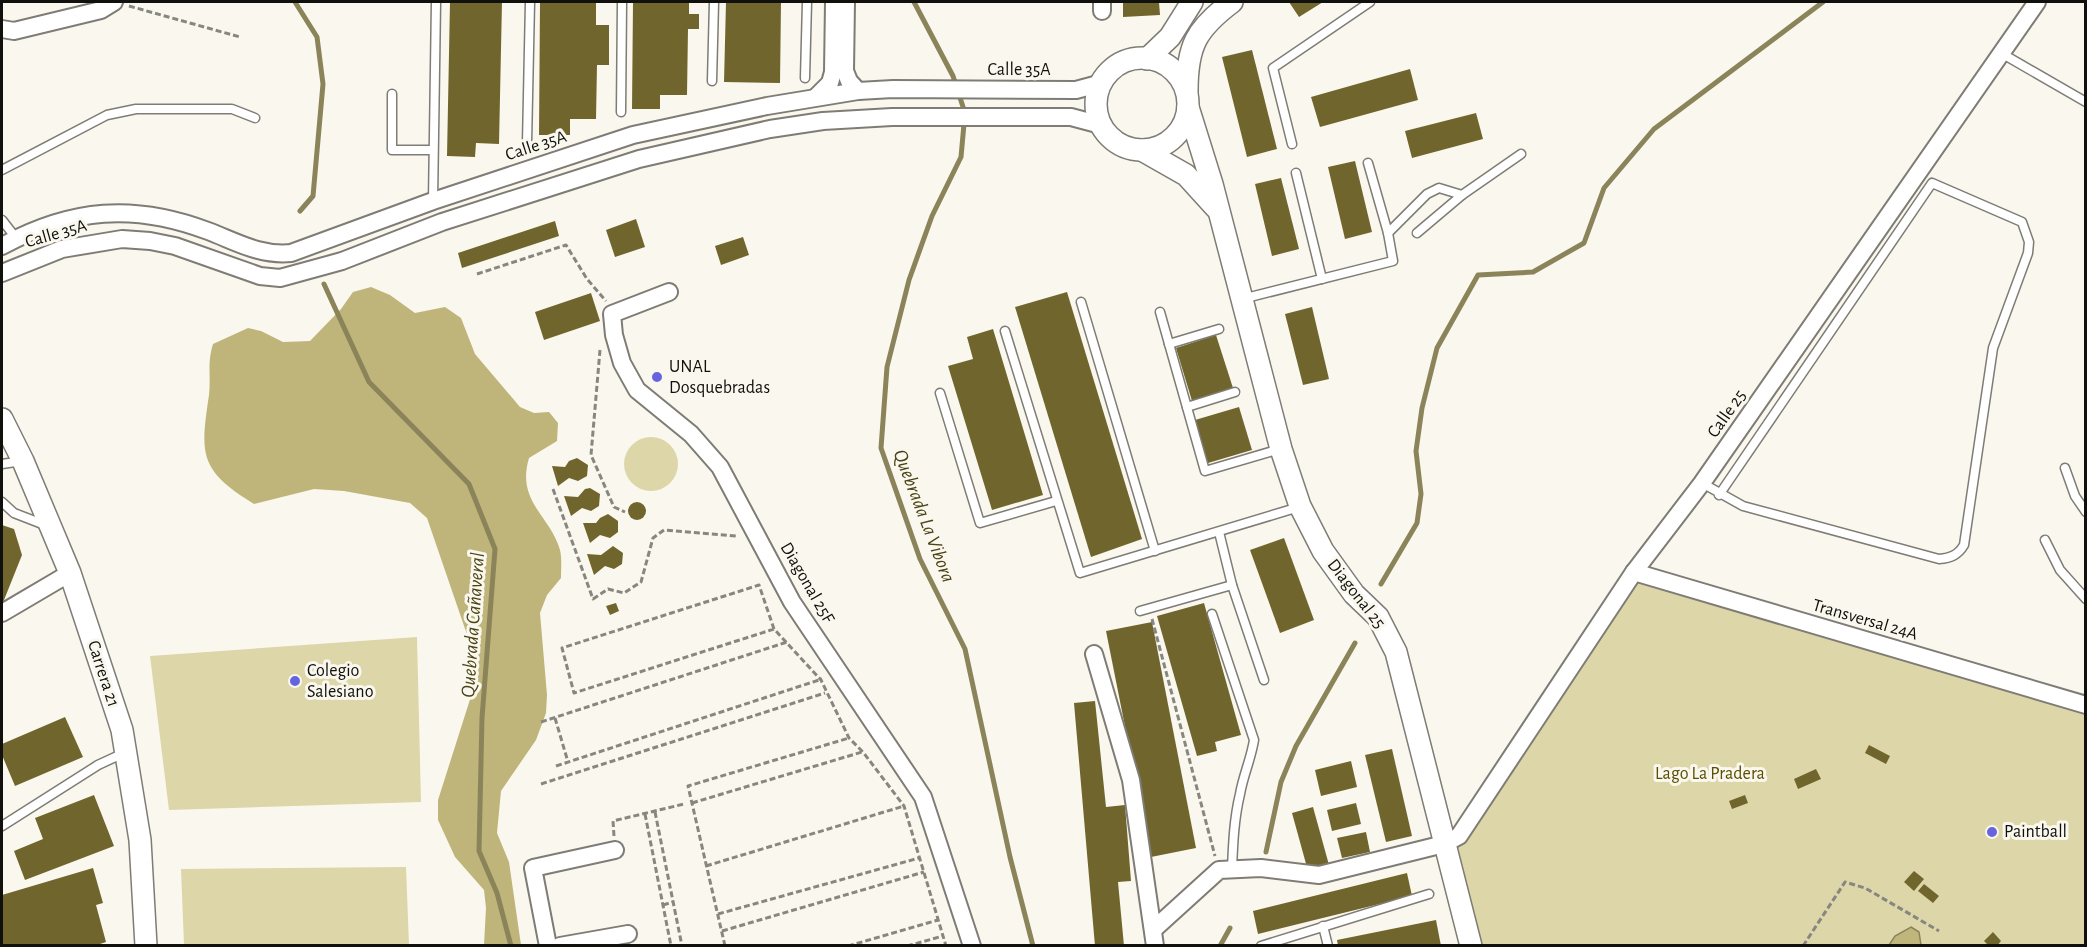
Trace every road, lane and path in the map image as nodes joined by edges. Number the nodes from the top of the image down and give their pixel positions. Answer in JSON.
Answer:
{"nodes":[{"id":1,"x":114,"y":2,"type":"edge"},
{"id":2,"x":436,"y":2,"type":"edge"},
{"id":3,"x":530,"y":2,"type":"edge"},
{"id":4,"x":622,"y":2,"type":"edge"},
{"id":5,"x":714,"y":2,"type":"edge"},
{"id":6,"x":807,"y":2,"type":"edge"},
{"id":7,"x":834,"y":2,"type":"edge"},
{"id":8,"x":846,"y":2,"type":"edge"},
{"id":9,"x":1232,"y":2,"type":"edge"},
{"id":10,"x":1370,"y":2,"type":"edge"},
{"id":11,"x":2037,"y":2,"type":"edge"},
{"id":12,"x":1185,"y":7,"type":"edge"},
{"id":13,"x":2,"y":29,"type":"edge"},
{"id":14,"x":240,"y":38,"type":"dead end"},
{"id":15,"x":2001,"y":54,"type":"junction"},
{"id":16,"x":1147,"y":58,"type":"junction"},
{"id":17,"x":1187,"y":62,"type":"junction"},
{"id":18,"x":806,"y":78,"type":"dead end"},
{"id":19,"x":712,"y":81,"type":"dead end"},
{"id":20,"x":1102,"y":83,"type":"junction"},
{"id":21,"x":858,"y":91,"type":"junction"},
{"id":22,"x":392,"y":94,"type":"dead end"},
{"id":23,"x":816,"y":97,"type":"junction"},
{"id":24,"x":1187,"y":100,"type":"junction"},
{"id":25,"x":2085,"y":102,"type":"edge"},
{"id":26,"x":621,"y":112,"type":"dead end"},
{"id":27,"x":255,"y":118,"type":"dead end"},
{"id":28,"x":1101,"y":125,"type":"junction"},
{"id":29,"x":527,"y":143,"type":"dead end"},
{"id":30,"x":1292,"y":144,"type":"dead end"},
{"id":31,"x":433,"y":150,"type":"junction"},
{"id":32,"x":1142,"y":150,"type":"junction"},
{"id":33,"x":1521,"y":154,"type":"dead end"},
{"id":34,"x":1368,"y":163,"type":"dead end"},
{"id":35,"x":2,"y":170,"type":"edge"},
{"id":36,"x":1296,"y":173,"type":"dead end"},
{"id":37,"x":1462,"y":195,"type":"junction"},
{"id":38,"x":433,"y":201,"type":"junction"},
{"id":39,"x":1220,"y":213,"type":"junction"},
{"id":40,"x":2,"y":220,"type":"edge"},
{"id":41,"x":442,"y":222,"type":"junction"},
{"id":42,"x":1388,"y":233,"type":"junction"},
{"id":43,"x":1417,"y":233,"type":"dead end"},
{"id":44,"x":9,"y":242,"type":"edge"},
{"id":45,"x":29,"y":261,"type":"junction"},
{"id":46,"x":2,"y":273,"type":"edge"},
{"id":47,"x":477,"y":274,"type":"dead end"},
{"id":48,"x":1322,"y":279,"type":"junction"},
{"id":49,"x":669,"y":292,"type":"dead end"},
{"id":50,"x":1242,"y":299,"type":"junction"},
{"id":51,"x":1081,"y":302,"type":"dead end"},
{"id":52,"x":1160,"y":312,"type":"dead end"},
{"id":53,"x":612,"y":314,"type":"junction"},
{"id":54,"x":1219,"y":329,"type":"dead end"},
{"id":55,"x":1005,"y":331,"type":"dead end"},
{"id":56,"x":601,"y":343,"type":"dead end"},
{"id":57,"x":1169,"y":344,"type":"junction"},
{"id":58,"x":1235,"y":392,"type":"dead end"},
{"id":59,"x":940,"y":393,"type":"dead end"},
{"id":60,"x":1187,"y":407,"type":"junction"},
{"id":61,"x":2,"y":418,"type":"edge"},
{"id":62,"x":1281,"y":449,"type":"junction"},
{"id":63,"x":22,"y":461,"type":"junction"},
{"id":64,"x":2,"y":464,"type":"edge"},
{"id":65,"x":2065,"y":468,"type":"dead end"},
{"id":66,"x":1702,"y":483,"type":"junction"},
{"id":67,"x":553,"y":489,"type":"dead end"},
{"id":68,"x":1719,"y":495,"type":"junction"},
{"id":69,"x":1056,"y":501,"type":"junction"},
{"id":70,"x":2,"y":503,"type":"edge"},
{"id":71,"x":1300,"y":506,"type":"junction"},
{"id":72,"x":625,"y":512,"type":"dead end"},
{"id":73,"x":2085,"y":512,"type":"edge"},
{"id":74,"x":52,"y":528,"type":"junction"},
{"id":75,"x":1219,"y":532,"type":"junction"},
{"id":76,"x":759,"y":537,"type":"junction"},
{"id":77,"x":2044,"y":540,"type":"dead end"},
{"id":78,"x":1155,"y":551,"type":"junction"},
{"id":79,"x":1634,"y":572,"type":"junction"},
{"id":80,"x":69,"y":573,"type":"junction"},
{"id":81,"x":1232,"y":585,"type":"junction"},
{"id":82,"x":2085,"y":599,"type":"edge"},
{"id":83,"x":1140,"y":611,"type":"dead end"},
{"id":84,"x":2,"y":613,"type":"edge"},
{"id":85,"x":1212,"y":614,"type":"dead end"},
{"id":86,"x":1152,"y":618,"type":"dead end"},
{"id":87,"x":774,"y":629,"type":"junction"},
{"id":88,"x":787,"y":642,"type":"junction"},
{"id":89,"x":1094,"y":654,"type":"dead end"},
{"id":90,"x":821,"y":680,"type":"junction"},
{"id":91,"x":1264,"y":680,"type":"dead end"},
{"id":92,"x":826,"y":692,"type":"junction"},
{"id":93,"x":2085,"y":705,"type":"edge"},
{"id":94,"x":555,"y":717,"type":"junction"},
{"id":95,"x":541,"y":722,"type":"dead end"},
{"id":96,"x":849,"y":738,"type":"junction"},
{"id":97,"x":863,"y":752,"type":"junction"},
{"id":98,"x":124,"y":753,"type":"junction"},
{"id":99,"x":568,"y":762,"type":"junction"},
{"id":100,"x":556,"y":766,"type":"dead end"},
{"id":101,"x":541,"y":784,"type":"dead end"},
{"id":102,"x":692,"y":803,"type":"junction"},
{"id":103,"x":684,"y":804,"type":"dead end"},
{"id":104,"x":904,"y":806,"type":"junction"},
{"id":105,"x":656,"y":812,"type":"junction"},
{"id":106,"x":645,"y":814,"type":"junction"},
{"id":107,"x":2,"y":826,"type":"edge"},
{"id":108,"x":1444,"y":844,"type":"junction"},
{"id":109,"x":615,"y":850,"type":"joint"},
{"id":110,"x":919,"y":857,"type":"junction"},
{"id":111,"x":665,"y":862,"type":"junction"},
{"id":112,"x":655,"y":864,"type":"junction"},
{"id":113,"x":706,"y":866,"type":"junction"},
{"id":114,"x":1226,"y":869,"type":"junction"},
{"id":115,"x":924,"y":872,"type":"junction"},
{"id":116,"x":1429,"y":894,"type":"dead end"},
{"id":117,"x":674,"y":902,"type":"junction"},
{"id":118,"x":663,"y":904,"type":"junction"},
{"id":119,"x":718,"y":914,"type":"junction"},
{"id":120,"x":938,"y":920,"type":"junction"},
{"id":121,"x":1323,"y":926,"type":"junction"},
{"id":122,"x":722,"y":931,"type":"junction"},
{"id":123,"x":1939,"y":931,"type":"dead end"},
{"id":124,"x":628,"y":934,"type":"dead end"},
{"id":125,"x":943,"y":936,"type":"junction"},
{"id":126,"x":1155,"y":937,"type":"edge"},
{"id":127,"x":682,"y":944,"type":"edge"},
{"id":128,"x":146,"y":945,"type":"edge"},
{"id":129,"x":548,"y":945,"type":"edge"},
{"id":130,"x":560,"y":945,"type":"edge"},
{"id":131,"x":671,"y":945,"type":"edge"},
{"id":132,"x":725,"y":945,"type":"edge"},
{"id":133,"x":848,"y":945,"type":"edge"},
{"id":134,"x":907,"y":945,"type":"edge"},
{"id":135,"x":946,"y":945,"type":"edge"},
{"id":136,"x":972,"y":945,"type":"edge"},
{"id":137,"x":1261,"y":945,"type":"edge"},
{"id":138,"x":1328,"y":945,"type":"edge"},
{"id":139,"x":1471,"y":945,"type":"edge"},
{"id":140,"x":1803,"y":945,"type":"edge"}],
"edges":[{"from":1,"to":13,"type":"street"},
{"from":1,"to":14,"type":"path"},
{"from":2,"to":31,"type":"lane"},
{"from":3,"to":29,"type":"lane"},
{"from":4,"to":26,"type":"lane"},
{"from":5,"to":19,"type":"lane"},
{"from":6,"to":18,"type":"lane"},
{"from":7,"to":23,"type":"street"},
{"from":8,"to":21,"type":"street"},
{"from":9,"to":17,"type":"street","name":"Diagonal 25"},
{"from":10,"to":30,"type":"lane"},
{"from":11,"to":15,"type":"street","name":"Calle 25"},
{"from":12,"to":16,"type":"street"},
{"from":12,"to":17,"type":"street"},
{"from":15,"to":25,"type":"lane"},
{"from":15,"to":66,"type":"street","name":"Calle 25"},
{"from":16,"to":20,"type":"street"},
{"from":16,"to":24,"type":"street"},
{"from":17,"to":24,"type":"street","name":"Diagonal 25"},
{"from":20,"to":21,"type":"street","name":"Calle 35A"},
{"from":20,"to":28,"type":"street"},
{"from":21,"to":23,"type":"street","name":"Calle 35A"},
{"from":22,"to":31,"type":"lane"},
{"from":23,"to":38,"type":"street","name":"Calle 35A"},
{"from":24,"to":32,"type":"street"},
{"from":24,"to":39,"type":"street","name":"Diagonal 25"},
{"from":27,"to":35,"type":"lane"},
{"from":28,"to":32,"type":"street"},
{"from":28,"to":41,"type":"street","name":"Calle 35A"},
{"from":31,"to":38,"type":"lane"},
{"from":32,"to":39,"type":"street","name":"Diagonal 25"},
{"from":33,"to":37,"type":"lane"},
{"from":34,"to":42,"type":"lane"},
{"from":36,"to":48,"type":"lane"},
{"from":37,"to":42,"type":"lane"},
{"from":37,"to":43,"type":"lane"},
{"from":38,"to":41,"type":"street"},
{"from":38,"to":44,"type":"street","name":"Calle 35A"},
{"from":39,"to":50,"type":"street","name":"Diagonal 25"},
{"from":40,"to":44,"type":"lane"},
{"from":41,"to":45,"type":"street","name":"Calle 35A"},
{"from":42,"to":48,"type":"lane"},
{"from":44,"to":45,"type":"street"},
{"from":45,"to":46,"type":"street","name":"Calle 35A"},
{"from":47,"to":53,"type":"path"},
{"from":48,"to":50,"type":"lane"},
{"from":49,"to":53,"type":"street"},
{"from":50,"to":62,"type":"street","name":"Diagonal 25"},
{"from":51,"to":78,"type":"lane"},
{"from":52,"to":57,"type":"lane"},
{"from":53,"to":76,"type":"street","name":"Diagonal 25F"},
{"from":54,"to":57,"type":"lane"},
{"from":55,"to":69,"type":"lane"},
{"from":56,"to":72,"type":"path"},
{"from":57,"to":60,"type":"lane"},
{"from":58,"to":60,"type":"lane"},
{"from":59,"to":69,"type":"lane"},
{"from":60,"to":62,"type":"lane"},
{"from":61,"to":63,"type":"street","name":"Carrera 21"},
{"from":62,"to":71,"type":"street","name":"Diagonal 25"},
{"from":63,"to":64,"type":"lane"},
{"from":63,"to":74,"type":"street","name":"Carrera 21"},
{"from":65,"to":73,"type":"lane"},
{"from":66,"to":68,"type":"lane"},
{"from":66,"to":79,"type":"street","name":"Calle 25"},
{"from":67,"to":76,"type":"path"},
{"from":68,"to":68,"type":"lane"},
{"from":69,"to":78,"type":"lane"},
{"from":70,"to":74,"type":"lane"},
{"from":71,"to":75,"type":"lane"},
{"from":71,"to":108,"type":"street","name":"Diagonal 25"},
{"from":74,"to":80,"type":"street","name":"Carrera 21"},
{"from":75,"to":78,"type":"lane"},
{"from":75,"to":81,"type":"lane"},
{"from":76,"to":136,"type":"street","name":"Diagonal 25F"},
{"from":77,"to":82,"type":"lane"},
{"from":79,"to":93,"type":"street","name":"Transversal 24A"},
{"from":79,"to":108,"type":"street","name":"Calle 25"},
{"from":80,"to":84,"type":"street"},
{"from":80,"to":98,"type":"street","name":"Carrera 21"},
{"from":81,"to":83,"type":"lane"},
{"from":81,"to":91,"type":"lane"},
{"from":85,"to":114,"type":"lane"},
{"from":86,"to":114,"type":"path"},
{"from":87,"to":87,"type":"path"},
{"from":87,"to":88,"type":"path"},
{"from":88,"to":90,"type":"path"},
{"from":88,"to":94,"type":"path"},
{"from":89,"to":126,"type":"street"},
{"from":90,"to":92,"type":"path"},
{"from":90,"to":99,"type":"path"},
{"from":92,"to":96,"type":"path"},
{"from":92,"to":101,"type":"path"},
{"from":94,"to":95,"type":"path"},
{"from":94,"to":99,"type":"path"},
{"from":96,"to":97,"type":"path"},
{"from":96,"to":102,"type":"path"},
{"from":97,"to":102,"type":"path"},
{"from":97,"to":104,"type":"path"},
{"from":98,"to":107,"type":"lane"},
{"from":98,"to":128,"type":"street","name":"Carrera 21"},
{"from":99,"to":100,"type":"path"},
{"from":102,"to":113,"type":"path"},
{"from":103,"to":105,"type":"path"},
{"from":104,"to":110,"type":"path"},
{"from":104,"to":113,"type":"path"},
{"from":105,"to":106,"type":"path"},
{"from":105,"to":111,"type":"path"},
{"from":106,"to":109,"type":"path"},
{"from":106,"to":112,"type":"path"},
{"from":108,"to":114,"type":"street"},
{"from":108,"to":139,"type":"street","name":"Diagonal 25"},
{"from":109,"to":129,"type":"street"},
{"from":110,"to":115,"type":"path"},
{"from":110,"to":119,"type":"path"},
{"from":111,"to":112,"type":"path"},
{"from":111,"to":117,"type":"path"},
{"from":112,"to":118,"type":"path"},
{"from":113,"to":119,"type":"path"},
{"from":114,"to":126,"type":"street"},
{"from":115,"to":120,"type":"path"},
{"from":115,"to":122,"type":"path"},
{"from":116,"to":121,"type":"lane"},
{"from":117,"to":118,"type":"path"},
{"from":117,"to":127,"type":"path"},
{"from":118,"to":131,"type":"path"},
{"from":119,"to":122,"type":"path"},
{"from":120,"to":125,"type":"path"},
{"from":120,"to":133,"type":"path"},
{"from":121,"to":137,"type":"lane"},
{"from":121,"to":138,"type":"lane"},
{"from":122,"to":132,"type":"path"},
{"from":123,"to":140,"type":"path"},
{"from":124,"to":130,"type":"street"},
{"from":125,"to":134,"type":"path"},
{"from":125,"to":135,"type":"path"},
{"from":127,"to":131,"type":"path"}]}
